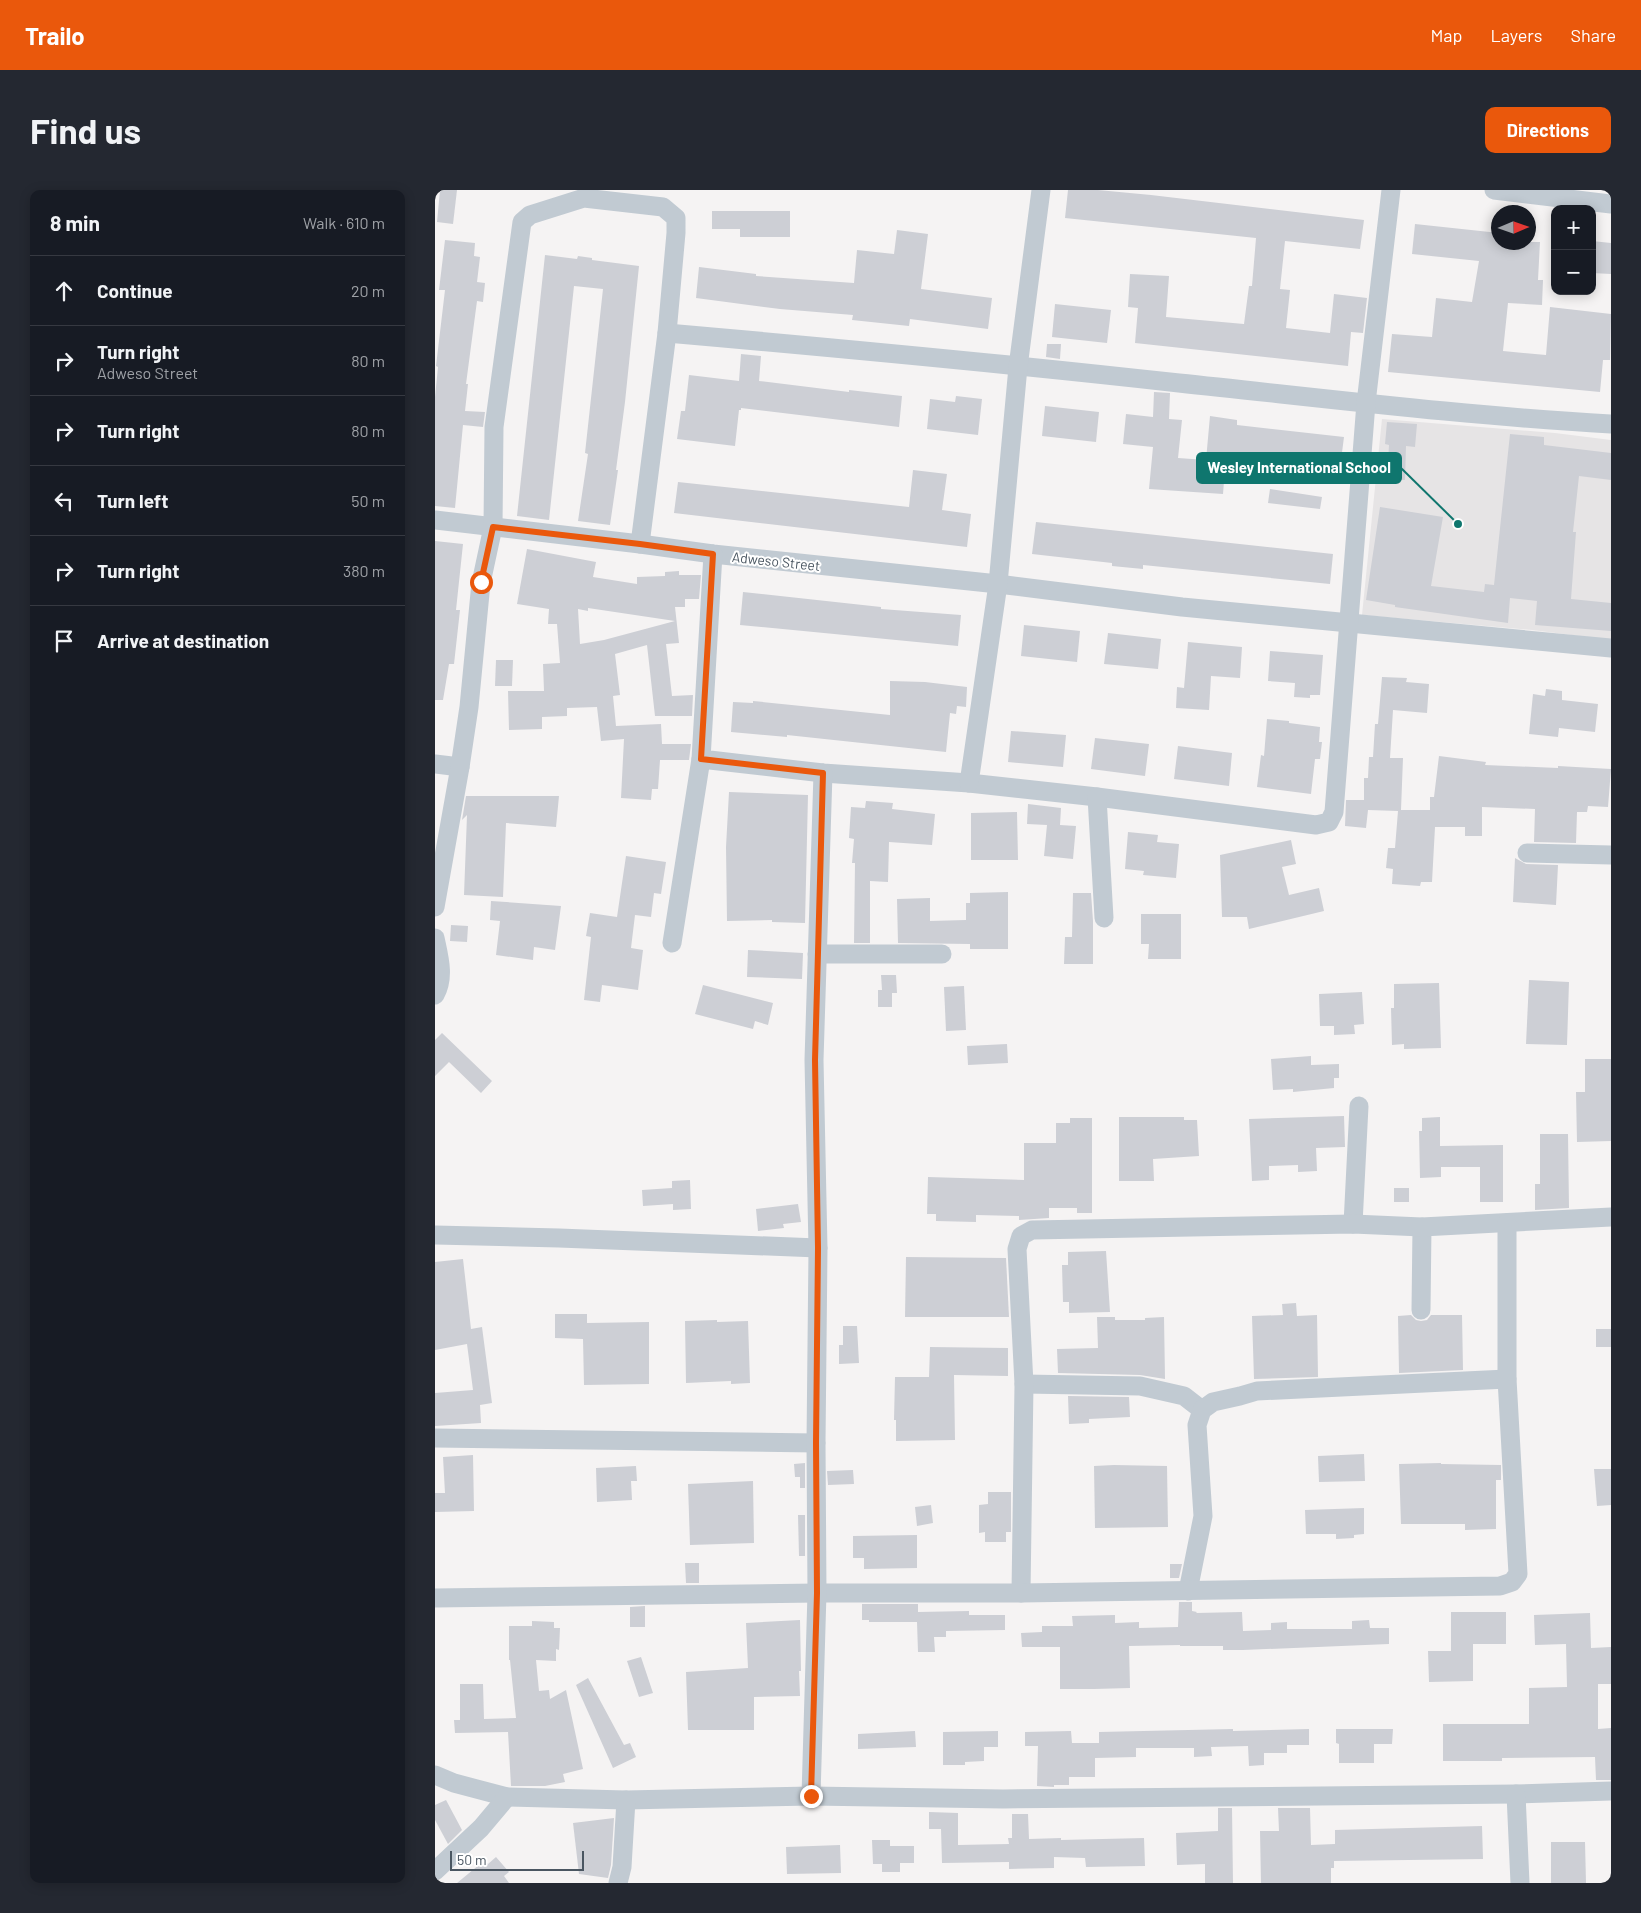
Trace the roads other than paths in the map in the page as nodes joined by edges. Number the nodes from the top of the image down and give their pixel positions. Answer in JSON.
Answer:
{"nodes":[{"id":1,"x":1041,"y":190,"type":"edge"},
{"id":2,"x":1391,"y":190,"type":"edge"},
{"id":3,"x":1494,"y":190,"type":"edge"},
{"id":4,"x":585,"y":194,"type":"edge"},
{"id":5,"x":1611,"y":204,"type":"edge"},
{"id":6,"x":667,"y":333,"type":"junction"},
{"id":7,"x":1019,"y":367,"type":"junction"},
{"id":8,"x":1367,"y":403,"type":"junction"},
{"id":9,"x":1611,"y":424,"type":"edge"},
{"id":10,"x":435,"y":520,"type":"edge"},
{"id":11,"x":493,"y":527,"type":"junction"},
{"id":12,"x":640,"y":544,"type":"junction"},
{"id":13,"x":713,"y":554,"type":"junction"},
{"id":14,"x":998,"y":584,"type":"junction"},
{"id":15,"x":1350,"y":623,"type":"junction"},
{"id":16,"x":1611,"y":648,"type":"edge"},
{"id":17,"x":701,"y":759,"type":"junction"},
{"id":18,"x":435,"y":764,"type":"edge"},
{"id":19,"x":460,"y":767,"type":"junction"},
{"id":20,"x":823,"y":773,"type":"junction"},
{"id":21,"x":969,"y":783,"type":"junction"},
{"id":22,"x":1097,"y":797,"type":"junction"},
{"id":23,"x":1527,"y":853,"type":"dead end"},
{"id":24,"x":1611,"y":855,"type":"edge"},
{"id":25,"x":435,"y":907,"type":"edge"},
{"id":26,"x":1104,"y":918,"type":"dead end"},
{"id":27,"x":435,"y":938,"type":"edge"},
{"id":28,"x":672,"y":943,"type":"dead end"},
{"id":29,"x":817,"y":954,"type":"junction"},
{"id":30,"x":942,"y":954,"type":"dead end"},
{"id":31,"x":435,"y":995,"type":"edge"},
{"id":32,"x":1359,"y":1106,"type":"dead end"},
{"id":33,"x":1611,"y":1217,"type":"edge"},
{"id":34,"x":1507,"y":1223,"type":"junction"},
{"id":35,"x":1353,"y":1224,"type":"junction"},
{"id":36,"x":1422,"y":1228,"type":"junction"},
{"id":37,"x":435,"y":1236,"type":"edge"},
{"id":38,"x":818,"y":1248,"type":"junction"},
{"id":39,"x":1421,"y":1310,"type":"dead end"},
{"id":40,"x":1507,"y":1378,"type":"junction"},
{"id":41,"x":1024,"y":1384,"type":"junction"},
{"id":42,"x":1202,"y":1410,"type":"junction"},
{"id":43,"x":435,"y":1438,"type":"edge"},
{"id":44,"x":816,"y":1443,"type":"junction"},
{"id":45,"x":1188,"y":1591,"type":"junction"},
{"id":46,"x":817,"y":1593,"type":"junction"},
{"id":47,"x":1021,"y":1593,"type":"junction"},
{"id":48,"x":435,"y":1598,"type":"edge"},
{"id":49,"x":435,"y":1775,"type":"edge"},
{"id":50,"x":1611,"y":1791,"type":"edge"},
{"id":51,"x":1516,"y":1794,"type":"junction"},
{"id":52,"x":811,"y":1796,"type":"junction"},
{"id":53,"x":507,"y":1797,"type":"junction"},
{"id":54,"x":626,"y":1800,"type":"junction"},
{"id":55,"x":435,"y":1871,"type":"edge"},
{"id":56,"x":618,"y":1883,"type":"edge"},
{"id":57,"x":1520,"y":1883,"type":"edge"}],
"edges":[{"from":1,"to":7,"type":"street"},
{"from":2,"to":8,"type":"street"},
{"from":3,"to":5,"type":"street"},
{"from":4,"to":6,"type":"street"},
{"from":4,"to":11,"type":"street"},
{"from":6,"to":7,"type":"street"},
{"from":6,"to":12,"type":"street"},
{"from":7,"to":8,"type":"street"},
{"from":7,"to":14,"type":"street"},
{"from":8,"to":9,"type":"street"},
{"from":8,"to":15,"type":"street"},
{"from":10,"to":11,"type":"street","name":"Adweso Street"},
{"from":11,"to":12,"type":"street","name":"Adweso Street"},
{"from":11,"to":19,"type":"street"},
{"from":12,"to":13,"type":"street","name":"Adweso Street"},
{"from":13,"to":14,"type":"street","name":"Adweso Street"},
{"from":13,"to":17,"type":"street"},
{"from":14,"to":15,"type":"street","name":"Adweso Street"},
{"from":14,"to":21,"type":"street"},
{"from":15,"to":16,"type":"street","name":"Adweso Street"},
{"from":15,"to":22,"type":"street"},
{"from":17,"to":20,"type":"street"},
{"from":17,"to":28,"type":"street"},
{"from":18,"to":19,"type":"street"},
{"from":19,"to":25,"type":"street"},
{"from":20,"to":21,"type":"street"},
{"from":20,"to":29,"type":"street"},
{"from":21,"to":22,"type":"street"},
{"from":22,"to":26,"type":"street"},
{"from":23,"to":24,"type":"street"},
{"from":27,"to":31,"type":"street"},
{"from":29,"to":30,"type":"street"},
{"from":29,"to":38,"type":"street"},
{"from":32,"to":35,"type":"street"},
{"from":33,"to":34,"type":"street"},
{"from":34,"to":36,"type":"street"},
{"from":34,"to":40,"type":"street"},
{"from":35,"to":36,"type":"street"},
{"from":35,"to":41,"type":"street"},
{"from":36,"to":39,"type":"street"},
{"from":37,"to":38,"type":"street"},
{"from":38,"to":44,"type":"street"},
{"from":40,"to":42,"type":"street"},
{"from":40,"to":45,"type":"street"},
{"from":41,"to":42,"type":"street"},
{"from":41,"to":47,"type":"street"},
{"from":42,"to":45,"type":"street"},
{"from":43,"to":44,"type":"street"},
{"from":44,"to":46,"type":"street"},
{"from":45,"to":47,"type":"street"},
{"from":46,"to":47,"type":"street"},
{"from":46,"to":48,"type":"street"},
{"from":46,"to":52,"type":"street"},
{"from":49,"to":53,"type":"street"},
{"from":50,"to":51,"type":"street"},
{"from":51,"to":52,"type":"street"},
{"from":51,"to":57,"type":"street"},
{"from":52,"to":54,"type":"street"},
{"from":53,"to":54,"type":"street"},
{"from":53,"to":55,"type":"street"},
{"from":54,"to":56,"type":"street"}]}
